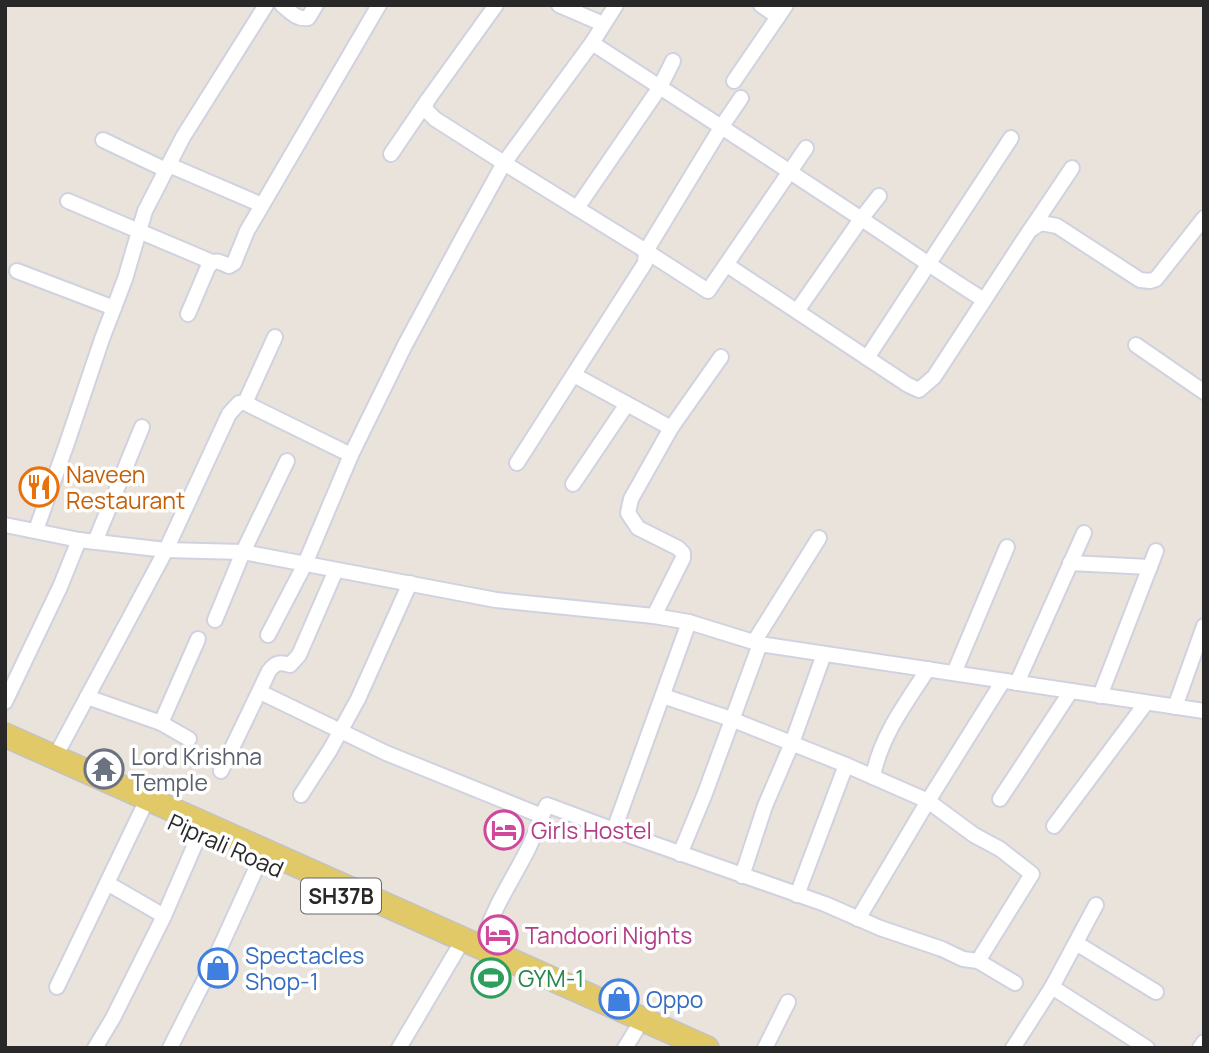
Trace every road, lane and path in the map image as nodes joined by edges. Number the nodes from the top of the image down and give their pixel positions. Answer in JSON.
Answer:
{"nodes":[{"id":1,"x":266,"y":5,"type":"edge"},
{"id":2,"x":282,"y":5,"type":"edge"},
{"id":3,"x":316,"y":5,"type":"edge"},
{"id":4,"x":379,"y":5,"type":"edge"},
{"id":5,"x":496,"y":5,"type":"edge"},
{"id":6,"x":559,"y":5,"type":"edge"},
{"id":7,"x":616,"y":5,"type":"edge"},
{"id":8,"x":761,"y":5,"type":"edge"},
{"id":9,"x":782,"y":11,"type":"edge"},
{"id":10,"x":603,"y":24,"type":"junction"},
{"id":11,"x":592,"y":43,"type":"junction"},
{"id":12,"x":673,"y":61,"type":"dead end"},
{"id":13,"x":734,"y":81,"type":"dead end"},
{"id":14,"x":660,"y":87,"type":"junction"},
{"id":15,"x":741,"y":98,"type":"dead end"},
{"id":16,"x":427,"y":101,"type":"junction"},
{"id":17,"x":722,"y":126,"type":"junction"},
{"id":18,"x":1011,"y":138,"type":"dead end"},
{"id":19,"x":103,"y":140,"type":"dead end"},
{"id":20,"x":806,"y":148,"type":"dead end"},
{"id":21,"x":391,"y":154,"type":"dead end"},
{"id":22,"x":504,"y":163,"type":"junction"},
{"id":23,"x":168,"y":167,"type":"junction"},
{"id":24,"x":1072,"y":168,"type":"dead end"},
{"id":25,"x":790,"y":173,"type":"junction"},
{"id":26,"x":879,"y":196,"type":"dead end"},
{"id":27,"x":68,"y":201,"type":"dead end"},
{"id":28,"x":262,"y":205,"type":"junction"},
{"id":29,"x":577,"y":208,"type":"junction"},
{"id":30,"x":1204,"y":218,"type":"edge"},
{"id":31,"x":861,"y":219,"type":"junction"},
{"id":32,"x":1030,"y":230,"type":"junction"},
{"id":33,"x":139,"y":231,"type":"junction"},
{"id":34,"x":646,"y":251,"type":"junction"},
{"id":35,"x":212,"y":262,"type":"junction"},
{"id":36,"x":727,"y":265,"type":"junction"},
{"id":37,"x":927,"y":265,"type":"junction"},
{"id":38,"x":17,"y":271,"type":"dead end"},
{"id":39,"x":984,"y":300,"type":"junction"},
{"id":40,"x":114,"y":308,"type":"junction"},
{"id":41,"x":797,"y":311,"type":"junction"},
{"id":42,"x":188,"y":314,"type":"dead end"},
{"id":43,"x":275,"y":337,"type":"dead end"},
{"id":44,"x":1136,"y":345,"type":"dead end"},
{"id":45,"x":721,"y":357,"type":"dead end"},
{"id":46,"x":867,"y":358,"type":"junction"},
{"id":47,"x":574,"y":374,"type":"junction"},
{"id":48,"x":1204,"y":392,"type":"edge"},
{"id":49,"x":245,"y":403,"type":"junction"},
{"id":50,"x":627,"y":404,"type":"junction"},
{"id":51,"x":142,"y":427,"type":"dead end"},
{"id":52,"x":671,"y":428,"type":"junction"},
{"id":53,"x":351,"y":455,"type":"junction"},
{"id":54,"x":287,"y":461,"type":"dead end"},
{"id":55,"x":517,"y":463,"type":"dead end"},
{"id":56,"x":573,"y":484,"type":"dead end"},
{"id":57,"x":5,"y":525,"type":"edge"},
{"id":58,"x":36,"y":530,"type":"junction"},
{"id":59,"x":1084,"y":533,"type":"dead end"},
{"id":60,"x":820,"y":538,"type":"dead end"},
{"id":61,"x":79,"y":540,"type":"junction"},
{"id":62,"x":95,"y":542,"type":"junction"},
{"id":63,"x":1007,"y":547,"type":"dead end"},
{"id":64,"x":166,"y":550,"type":"junction"},
{"id":65,"x":1156,"y":551,"type":"dead end"},
{"id":66,"x":243,"y":552,"type":"junction"},
{"id":67,"x":1070,"y":563,"type":"junction"},
{"id":68,"x":305,"y":564,"type":"junction"},
{"id":69,"x":1150,"y":567,"type":"junction"},
{"id":70,"x":336,"y":570,"type":"junction"},
{"id":71,"x":410,"y":583,"type":"junction"},
{"id":72,"x":654,"y":616,"type":"junction"},
{"id":73,"x":215,"y":620,"type":"dead end"},
{"id":74,"x":689,"y":622,"type":"junction"},
{"id":75,"x":1204,"y":626,"type":"edge"},
{"id":76,"x":268,"y":635,"type":"dead end"},
{"id":77,"x":198,"y":639,"type":"dead end"},
{"id":78,"x":757,"y":643,"type":"junction"},
{"id":79,"x":824,"y":654,"type":"junction"},
{"id":80,"x":928,"y":669,"type":"junction"},
{"id":81,"x":954,"y":673,"type":"junction"},
{"id":82,"x":1010,"y":682,"type":"junction"},
{"id":83,"x":1071,"y":691,"type":"junction"},
{"id":84,"x":260,"y":692,"type":"junction"},
{"id":85,"x":663,"y":696,"type":"junction"},
{"id":86,"x":1100,"y":696,"type":"junction"},
{"id":87,"x":87,"y":697,"type":"junction"},
{"id":88,"x":5,"y":702,"type":"edge"},
{"id":89,"x":1146,"y":703,"type":"junction"},
{"id":90,"x":1175,"y":707,"type":"junction"},
{"id":91,"x":1204,"y":711,"type":"edge"},
{"id":92,"x":731,"y":719,"type":"junction"},
{"id":93,"x":161,"y":723,"type":"junction"},
{"id":94,"x":340,"y":732,"type":"junction"},
{"id":95,"x":5,"y":735,"type":"edge"},
{"id":96,"x":189,"y":739,"type":"dead end"},
{"id":97,"x":792,"y":743,"type":"junction"},
{"id":98,"x":5,"y":747,"type":"edge"},
{"id":99,"x":55,"y":757,"type":"junction"},
{"id":100,"x":846,"y":765,"type":"junction"},
{"id":101,"x":221,"y":771,"type":"dead end"},
{"id":102,"x":873,"y":777,"type":"junction"},
{"id":103,"x":301,"y":795,"type":"dead end"},
{"id":104,"x":1000,"y":799,"type":"dead end"},
{"id":105,"x":928,"y":801,"type":"junction"},
{"id":106,"x":143,"y":808,"type":"junction"},
{"id":107,"x":542,"y":816,"type":"junction"},
{"id":108,"x":1054,"y":826,"type":"dead end"},
{"id":109,"x":614,"y":830,"type":"junction"},
{"id":110,"x":200,"y":833,"type":"junction"},
{"id":111,"x":680,"y":854,"type":"junction"},
{"id":112,"x":260,"y":860,"type":"junction"},
{"id":113,"x":742,"y":876,"type":"junction"},
{"id":114,"x":107,"y":883,"type":"junction"},
{"id":115,"x":797,"y":895,"type":"junction"},
{"id":116,"x":1096,"y":905,"type":"dead end"},
{"id":117,"x":164,"y":916,"type":"junction"},
{"id":118,"x":858,"y":919,"type":"junction"},
{"id":119,"x":1076,"y":943,"type":"junction"},
{"id":120,"x":482,"y":947,"type":"junction"},
{"id":121,"x":457,"y":950,"type":"junction"},
{"id":122,"x":978,"y":961,"type":"junction"},
{"id":123,"x":1015,"y":982,"type":"dead end"},
{"id":124,"x":57,"y":987,"type":"dead end"},
{"id":125,"x":1052,"y":987,"type":"junction"},
{"id":126,"x":1156,"y":992,"type":"dead end"},
{"id":127,"x":788,"y":1002,"type":"dead end"},
{"id":128,"x":631,"y":1039,"type":"edge"},
{"id":129,"x":1204,"y":1042,"type":"edge"},
{"id":130,"x":95,"y":1048,"type":"edge"},
{"id":131,"x":170,"y":1048,"type":"edge"},
{"id":132,"x":399,"y":1048,"type":"edge"},
{"id":133,"x":675,"y":1048,"type":"edge"},
{"id":134,"x":707,"y":1048,"type":"edge"},
{"id":135,"x":765,"y":1048,"type":"edge"},
{"id":136,"x":1013,"y":1048,"type":"edge"},
{"id":137,"x":1147,"y":1048,"type":"edge"},
{"id":138,"x":1200,"y":1048,"type":"edge"}],
"edges":[{"from":1,"to":23,"type":"street"},
{"from":2,"to":3,"type":"street"},
{"from":4,"to":28,"type":"street"},
{"from":5,"to":16,"type":"street"},
{"from":6,"to":10,"type":"street"},
{"from":7,"to":10,"type":"street"},
{"from":8,"to":9,"type":"street"},
{"from":9,"to":13,"type":"street"},
{"from":10,"to":11,"type":"street"},
{"from":11,"to":14,"type":"street"},
{"from":11,"to":22,"type":"street"},
{"from":12,"to":14,"type":"street"},
{"from":14,"to":17,"type":"street"},
{"from":14,"to":29,"type":"street"},
{"from":15,"to":17,"type":"street"},
{"from":16,"to":21,"type":"street"},
{"from":16,"to":22,"type":"street"},
{"from":17,"to":25,"type":"street"},
{"from":17,"to":34,"type":"street"},
{"from":18,"to":37,"type":"street"},
{"from":19,"to":23,"type":"street"},
{"from":20,"to":25,"type":"street"},
{"from":22,"to":29,"type":"street"},
{"from":22,"to":53,"type":"street"},
{"from":23,"to":28,"type":"street"},
{"from":23,"to":33,"type":"street"},
{"from":24,"to":32,"type":"street"},
{"from":25,"to":31,"type":"street"},
{"from":25,"to":36,"type":"street"},
{"from":26,"to":31,"type":"street"},
{"from":27,"to":33,"type":"street"},
{"from":28,"to":35,"type":"street"},
{"from":29,"to":34,"type":"street"},
{"from":30,"to":32,"type":"street"},
{"from":31,"to":37,"type":"street"},
{"from":31,"to":41,"type":"street"},
{"from":32,"to":39,"type":"street"},
{"from":33,"to":35,"type":"street"},
{"from":33,"to":40,"type":"street"},
{"from":34,"to":36,"type":"street"},
{"from":34,"to":47,"type":"street"},
{"from":35,"to":42,"type":"street"},
{"from":36,"to":41,"type":"street"},
{"from":37,"to":39,"type":"street"},
{"from":37,"to":46,"type":"street"},
{"from":38,"to":40,"type":"street"},
{"from":39,"to":46,"type":"street"},
{"from":40,"to":58,"type":"street"},
{"from":41,"to":46,"type":"street"},
{"from":43,"to":49,"type":"street"},
{"from":44,"to":48,"type":"street"},
{"from":45,"to":52,"type":"street"},
{"from":47,"to":50,"type":"street"},
{"from":47,"to":55,"type":"street"},
{"from":49,"to":53,"type":"street"},
{"from":49,"to":64,"type":"street"},
{"from":50,"to":52,"type":"street"},
{"from":50,"to":56,"type":"street"},
{"from":51,"to":62,"type":"street"},
{"from":52,"to":72,"type":"street"},
{"from":53,"to":68,"type":"street"},
{"from":54,"to":66,"type":"street"},
{"from":57,"to":58,"type":"street"},
{"from":58,"to":61,"type":"street"},
{"from":59,"to":67,"type":"street"},
{"from":60,"to":78,"type":"street"},
{"from":61,"to":62,"type":"street"},
{"from":61,"to":88,"type":"street"},
{"from":62,"to":64,"type":"street"},
{"from":63,"to":81,"type":"street"},
{"from":64,"to":66,"type":"street"},
{"from":64,"to":87,"type":"street"},
{"from":65,"to":69,"type":"street"},
{"from":66,"to":68,"type":"street"},
{"from":66,"to":73,"type":"street"},
{"from":67,"to":69,"type":"street"},
{"from":67,"to":82,"type":"street"},
{"from":68,"to":70,"type":"street"},
{"from":68,"to":76,"type":"street"},
{"from":69,"to":86,"type":"street"},
{"from":70,"to":71,"type":"street"},
{"from":70,"to":84,"type":"street"},
{"from":71,"to":72,"type":"street"},
{"from":71,"to":94,"type":"street"},
{"from":72,"to":74,"type":"street"},
{"from":74,"to":78,"type":"street"},
{"from":74,"to":85,"type":"street"},
{"from":75,"to":90,"type":"street"},
{"from":77,"to":93,"type":"street"},
{"from":78,"to":79,"type":"street"},
{"from":78,"to":92,"type":"street"},
{"from":79,"to":80,"type":"street"},
{"from":79,"to":97,"type":"street"},
{"from":80,"to":81,"type":"street"},
{"from":80,"to":102,"type":"street"},
{"from":81,"to":82,"type":"street"},
{"from":82,"to":83,"type":"street"},
{"from":82,"to":105,"type":"street"},
{"from":83,"to":86,"type":"street"},
{"from":83,"to":104,"type":"street"},
{"from":84,"to":94,"type":"street"},
{"from":84,"to":101,"type":"street"},
{"from":85,"to":92,"type":"street"},
{"from":85,"to":109,"type":"street"},
{"from":86,"to":89,"type":"street"},
{"from":87,"to":93,"type":"street"},
{"from":87,"to":99,"type":"street"},
{"from":89,"to":90,"type":"street"},
{"from":89,"to":108,"type":"street"},
{"from":90,"to":91,"type":"street"},
{"from":92,"to":97,"type":"street"},
{"from":92,"to":111,"type":"street"},
{"from":93,"to":96,"type":"street"},
{"from":94,"to":103,"type":"street"},
{"from":94,"to":107,"type":"street"},
{"from":95,"to":99,"type":"main road"},
{"from":97,"to":100,"type":"street"},
{"from":97,"to":113,"type":"street"},
{"from":98,"to":106,"type":"main road","name":"Piprali Road","number":"SH37B"},
{"from":99,"to":120,"type":"main road"},
{"from":100,"to":102,"type":"street"},
{"from":100,"to":115,"type":"street"},
{"from":102,"to":105,"type":"street"},
{"from":105,"to":118,"type":"street"},
{"from":105,"to":122,"type":"street"},
{"from":106,"to":110,"type":"main road","name":"Piprali Road","number":"SH37B"},
{"from":106,"to":114,"type":"street"},
{"from":107,"to":109,"type":"street"},
{"from":107,"to":120,"type":"street"},
{"from":109,"to":111,"type":"street"},
{"from":110,"to":112,"type":"main road","name":"Piprali Road","number":"SH37B"},
{"from":110,"to":117,"type":"street"},
{"from":111,"to":113,"type":"street"},
{"from":112,"to":121,"type":"main road","name":"Piprali Road","number":"SH37B"},
{"from":112,"to":131,"type":"street"},
{"from":113,"to":115,"type":"street"},
{"from":114,"to":117,"type":"street"},
{"from":114,"to":124,"type":"street"},
{"from":115,"to":118,"type":"street"},
{"from":116,"to":119,"type":"street"},
{"from":117,"to":130,"type":"street"},
{"from":118,"to":122,"type":"street"},
{"from":119,"to":125,"type":"street"},
{"from":119,"to":126,"type":"street"},
{"from":120,"to":134,"type":"main road"},
{"from":121,"to":128,"type":"main road","name":"Piprali Road","number":"SH37B"},
{"from":121,"to":132,"type":"street"},
{"from":122,"to":123,"type":"street"},
{"from":125,"to":136,"type":"street"},
{"from":125,"to":137,"type":"street"},
{"from":127,"to":135,"type":"street"},
{"from":128,"to":133,"type":"main road","name":"Piprali Road","number":"SH37B"},
{"from":129,"to":138,"type":"street"}]}
